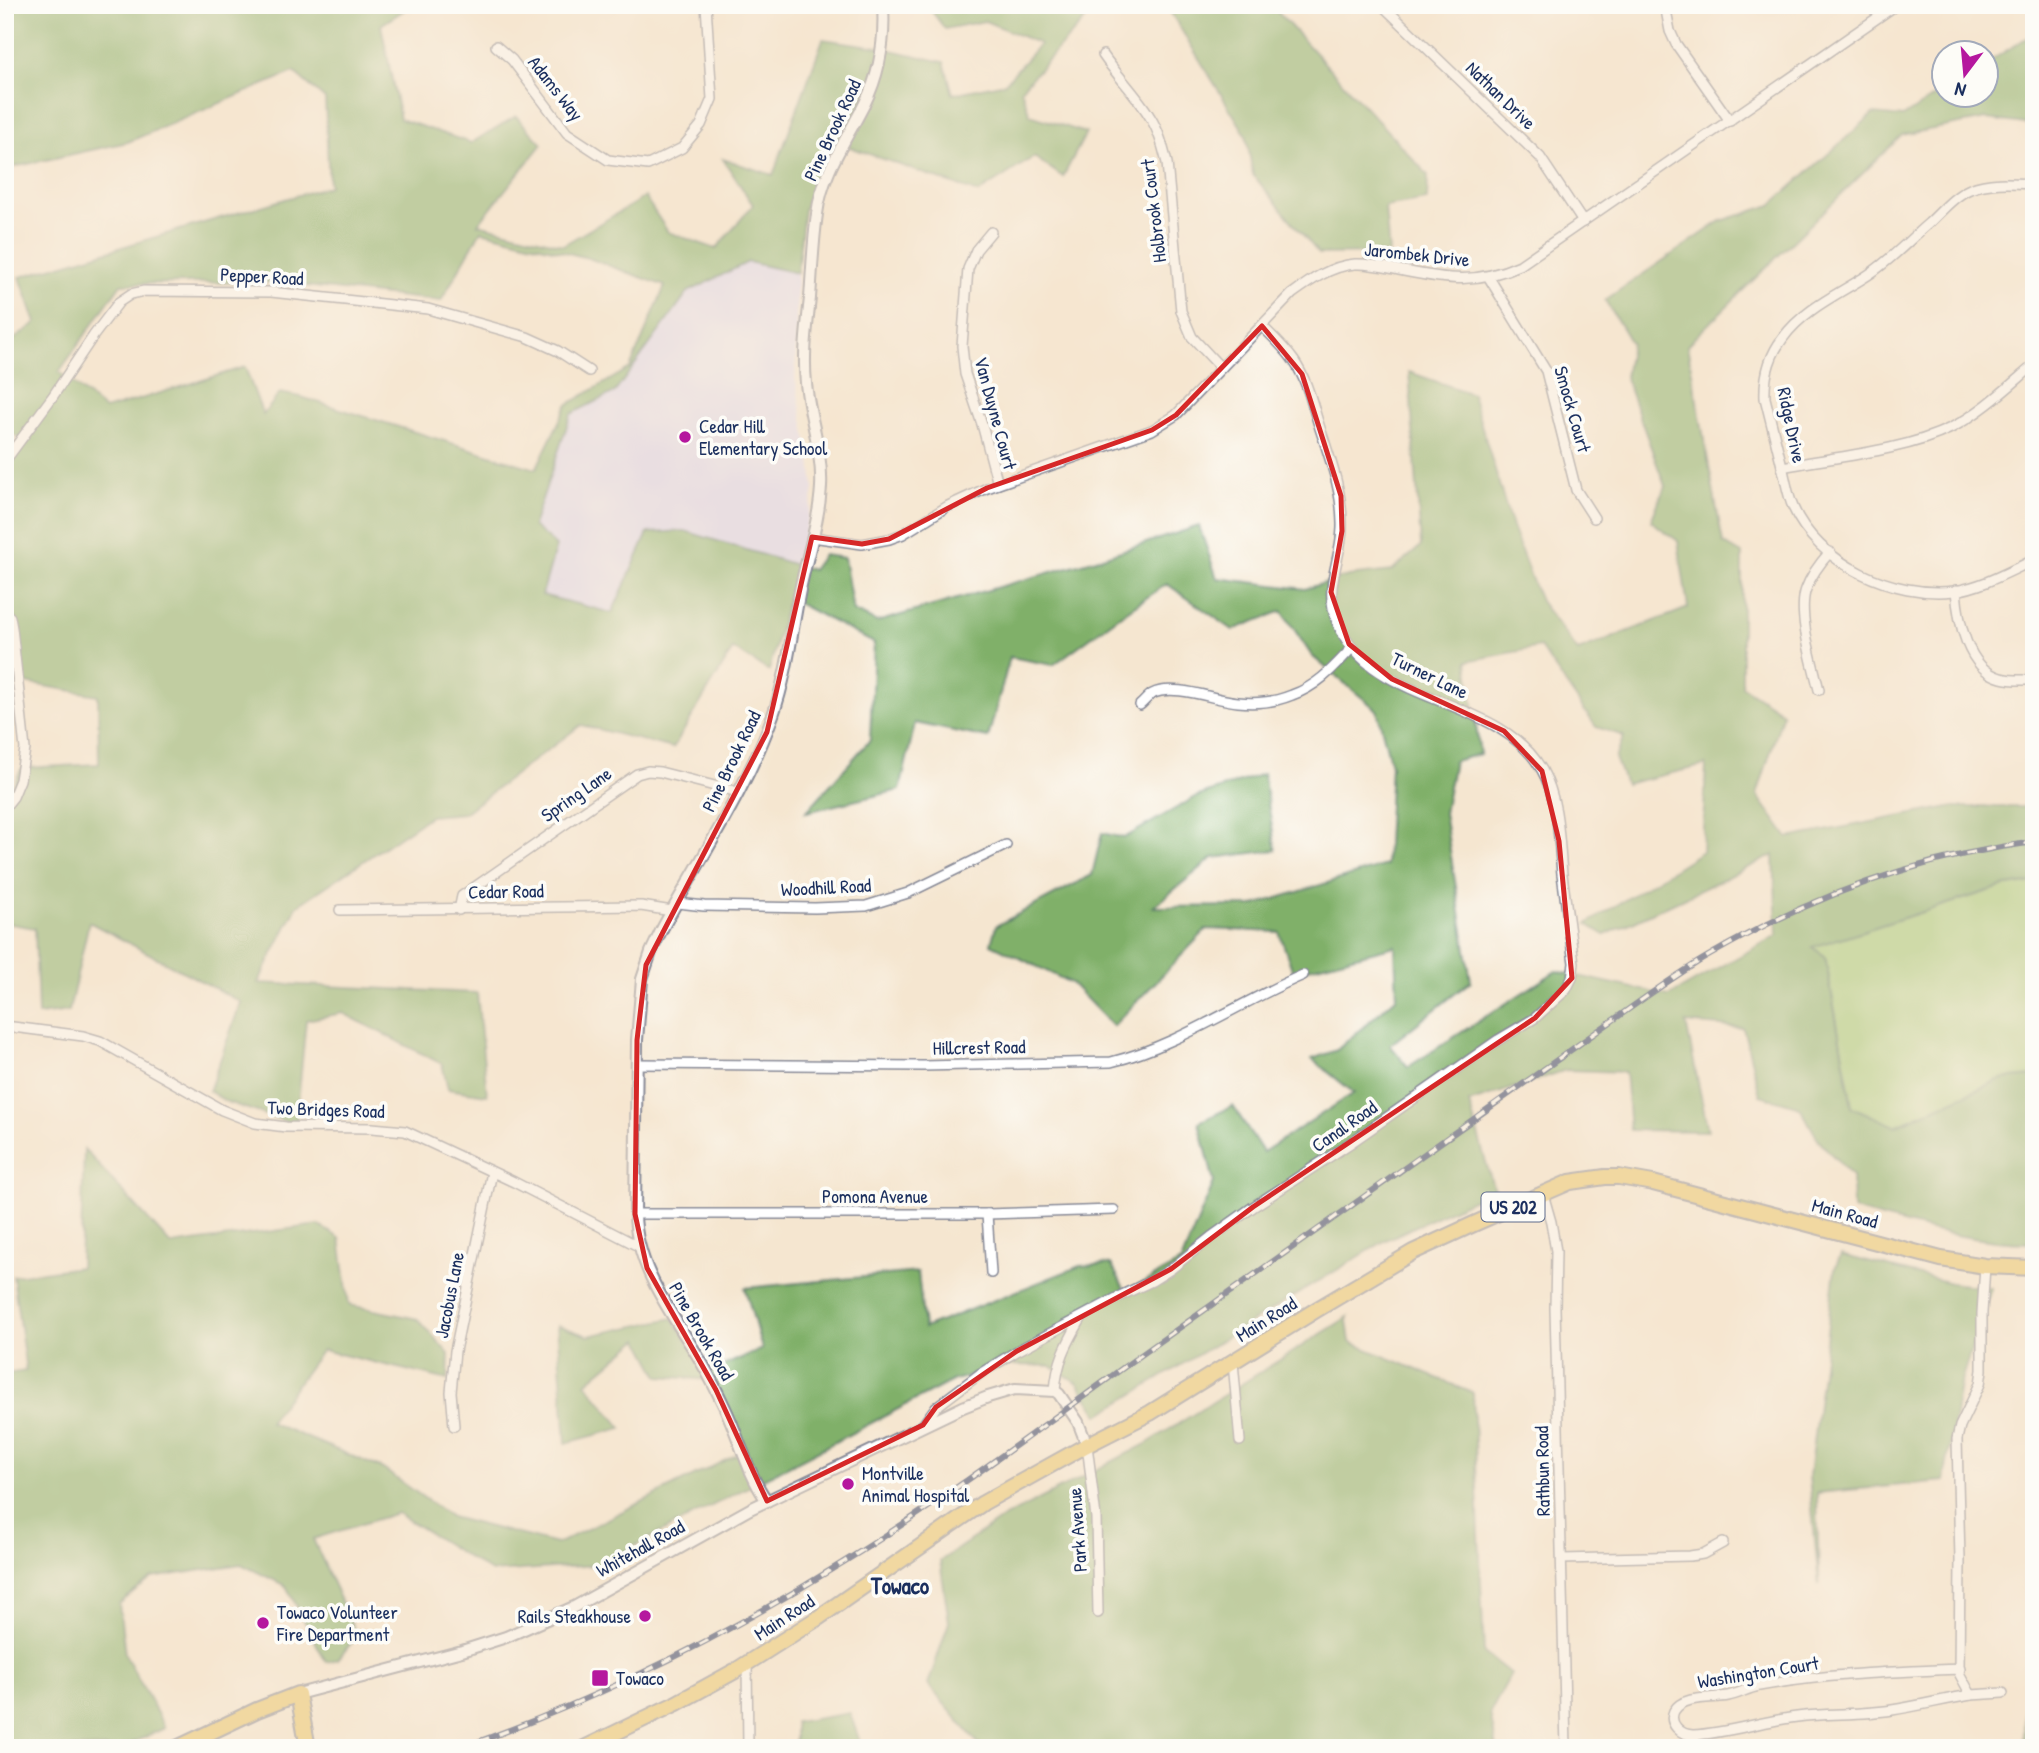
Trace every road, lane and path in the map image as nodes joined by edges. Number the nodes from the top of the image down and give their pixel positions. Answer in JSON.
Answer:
{"nodes":[{"id":1,"x":706,"y":5,"type":"edge"},
{"id":2,"x":883,"y":5,"type":"edge"},
{"id":3,"x":1382,"y":5,"type":"edge"},
{"id":4,"x":1665,"y":5,"type":"edge"},
{"id":5,"x":1896,"y":5,"type":"edge"},
{"id":6,"x":496,"y":46,"type":"dead end"},
{"id":7,"x":1103,"y":55,"type":"dead end"},
{"id":8,"x":1730,"y":121,"type":"junction"},
{"id":9,"x":2034,"y":184,"type":"edge"},
{"id":10,"x":1583,"y":222,"type":"junction"},
{"id":11,"x":991,"y":232,"type":"dead end"},
{"id":12,"x":1488,"y":276,"type":"junction"},
{"id":13,"x":1262,"y":326,"type":"junction"},
{"id":14,"x":2034,"y":365,"type":"edge"},
{"id":15,"x":1221,"y":368,"type":"junction"},
{"id":16,"x":589,"y":371,"type":"dead end"},
{"id":17,"x":5,"y":461,"type":"edge"},
{"id":18,"x":1782,"y":467,"type":"junction"},
{"id":19,"x":998,"y":484,"type":"junction"},
{"id":20,"x":1594,"y":518,"type":"dead end"},
{"id":21,"x":813,"y":537,"type":"junction"},
{"id":22,"x":1829,"y":552,"type":"junction"},
{"id":23,"x":2034,"y":561,"type":"edge"},
{"id":24,"x":1955,"y":590,"type":"junction"},
{"id":25,"x":5,"y":612,"type":"edge"},
{"id":26,"x":1352,"y":648,"type":"junction"},
{"id":27,"x":2034,"y":680,"type":"edge"},
{"id":28,"x":1819,"y":690,"type":"dead end"},
{"id":29,"x":1140,"y":705,"type":"dead end"},
{"id":30,"x":738,"y":792,"type":"junction"},
{"id":31,"x":5,"y":807,"type":"edge"},
{"id":32,"x":1006,"y":845,"type":"dead end"},
{"id":33,"x":675,"y":907,"type":"junction"},
{"id":34,"x":340,"y":910,"type":"dead end"},
{"id":35,"x":459,"y":910,"type":"junction"},
{"id":36,"x":1569,"y":927,"type":"joint"},
{"id":37,"x":1303,"y":975,"type":"dead end"},
{"id":38,"x":5,"y":1026,"type":"edge"},
{"id":39,"x":638,"y":1064,"type":"junction"},
{"id":40,"x":492,"y":1172,"type":"junction"},
{"id":41,"x":1543,"y":1194,"type":"junction"},
{"id":42,"x":1114,"y":1210,"type":"dead end"},
{"id":43,"x":635,"y":1214,"type":"junction"},
{"id":44,"x":987,"y":1214,"type":"junction"},
{"id":45,"x":640,"y":1247,"type":"junction"},
{"id":46,"x":1985,"y":1266,"type":"junction"},
{"id":47,"x":2034,"y":1268,"type":"edge"},
{"id":48,"x":991,"y":1273,"type":"dead end"},
{"id":49,"x":1082,"y":1318,"type":"junction"},
{"id":50,"x":1233,"y":1362,"type":"junction"},
{"id":51,"x":1055,"y":1391,"type":"junction"},
{"id":52,"x":923,"y":1425,"type":"junction"},
{"id":53,"x":454,"y":1426,"type":"dead end"},
{"id":54,"x":1240,"y":1441,"type":"dead end"},
{"id":55,"x":1087,"y":1445,"type":"junction"},
{"id":56,"x":767,"y":1501,"type":"junction"},
{"id":57,"x":1724,"y":1543,"type":"dead end"},
{"id":58,"x":1562,"y":1559,"type":"junction"},
{"id":59,"x":1098,"y":1613,"type":"dead end"},
{"id":60,"x":747,"y":1663,"type":"junction"},
{"id":61,"x":1959,"y":1669,"type":"junction"},
{"id":62,"x":2003,"y":1693,"type":"dead end"},
{"id":63,"x":298,"y":1694,"type":"junction"},
{"id":64,"x":1970,"y":1695,"type":"junction"},
{"id":65,"x":177,"y":1748,"type":"edge"},
{"id":66,"x":308,"y":1748,"type":"edge"},
{"id":67,"x":584,"y":1748,"type":"edge"},
{"id":68,"x":748,"y":1748,"type":"edge"},
{"id":69,"x":1566,"y":1748,"type":"edge"}],
"edges":[{"from":1,"to":6,"type":"street","name":"Adams Way"},
{"from":2,"to":21,"type":"street","name":"Pine Brook Road"},
{"from":3,"to":10,"type":"street","name":"Nathan Drive"},
{"from":4,"to":8,"type":"street"},
{"from":5,"to":8,"type":"street","name":"Jarombek Drive"},
{"from":7,"to":15,"type":"street","name":"Holbrook Court"},
{"from":8,"to":10,"type":"street","name":"Jarombek Drive"},
{"from":9,"to":18,"type":"street","name":"Ridge Drive"},
{"from":10,"to":12,"type":"street","name":"Jarombek Drive"},
{"from":11,"to":19,"type":"street","name":"Van Duyne Court"},
{"from":12,"to":13,"type":"street","name":"Jarombek Drive"},
{"from":12,"to":20,"type":"street","name":"Smock Court"},
{"from":13,"to":15,"type":"street","name":"Jarombek Drive"},
{"from":13,"to":26,"type":"street","name":"Turner Lane"},
{"from":14,"to":18,"type":"street"},
{"from":15,"to":19,"type":"street","name":"Jarombek Drive"},
{"from":16,"to":17,"type":"street","name":"Pepper Road"},
{"from":18,"to":22,"type":"street","name":"Ridge Drive"},
{"from":19,"to":21,"type":"street","name":"Jarombek Drive"},
{"from":21,"to":30,"type":"street","name":"Pine Brook Road"},
{"from":22,"to":24,"type":"street","name":"Ridge Drive"},
{"from":22,"to":28,"type":"street"},
{"from":23,"to":24,"type":"street","name":"Ridge Drive"},
{"from":24,"to":27,"type":"street"},
{"from":25,"to":31,"type":"street"},
{"from":26,"to":29,"type":"street"},
{"from":26,"to":36,"type":"street","name":"Turner Lane"},
{"from":30,"to":33,"type":"street","name":"Pine Brook Road"},
{"from":30,"to":35,"type":"street","name":"Spring Lane"},
{"from":32,"to":33,"type":"street","name":"Woodhill Road"},
{"from":33,"to":35,"type":"street","name":"Cedar Road"},
{"from":33,"to":39,"type":"street","name":"Pine Brook Road"},
{"from":34,"to":35,"type":"street","name":"Cedar Road"},
{"from":36,"to":49,"type":"street","name":"Canal Road"},
{"from":37,"to":39,"type":"street","name":"Hillcrest Road"},
{"from":38,"to":40,"type":"street","name":"Two Bridges Road"},
{"from":39,"to":43,"type":"street","name":"Pine Brook Road"},
{"from":40,"to":45,"type":"street","name":"Two Bridges Road"},
{"from":40,"to":53,"type":"street","name":"Jacobus Lane"},
{"from":41,"to":46,"type":"main road","name":"Main Road","number":"US 202"},
{"from":41,"to":50,"type":"main road","name":"Main Road","number":"US 202"},
{"from":41,"to":58,"type":"street","name":"Rathbun Road"},
{"from":42,"to":44,"type":"street","name":"Pomona Avenue"},
{"from":43,"to":44,"type":"street","name":"Pomona Avenue"},
{"from":43,"to":45,"type":"street","name":"Pine Brook Road"},
{"from":44,"to":48,"type":"street"},
{"from":45,"to":56,"type":"street","name":"Pine Brook Road"},
{"from":46,"to":47,"type":"main road","name":"Main Road","number":"US 202"},
{"from":46,"to":61,"type":"street"},
{"from":49,"to":51,"type":"street"},
{"from":49,"to":52,"type":"street","name":"Canal Road"},
{"from":50,"to":54,"type":"street"},
{"from":50,"to":55,"type":"main road","name":"Main Road","number":"US 202"},
{"from":51,"to":52,"type":"street","name":"Whitehall Road"},
{"from":51,"to":55,"type":"street"},
{"from":52,"to":56,"type":"street","name":"Whitehall Road"},
{"from":55,"to":59,"type":"street","name":"Park Avenue"},
{"from":55,"to":60,"type":"main road","name":"Main Road","number":"US 202"},
{"from":56,"to":63,"type":"street","name":"Whitehall Road"},
{"from":57,"to":58,"type":"street"},
{"from":58,"to":69,"type":"street","name":"Rathbun Road"},
{"from":60,"to":67,"type":"main road","name":"Main Road","number":"US 202"},
{"from":60,"to":68,"type":"street"},
{"from":61,"to":64,"type":"street"},
{"from":61,"to":64,"type":"street","name":"Washington Court"},
{"from":62,"to":64,"type":"street","name":"Washington Court"},
{"from":63,"to":65,"type":"main road","name":"Whitehall Road"},
{"from":63,"to":66,"type":"main road"}]}
